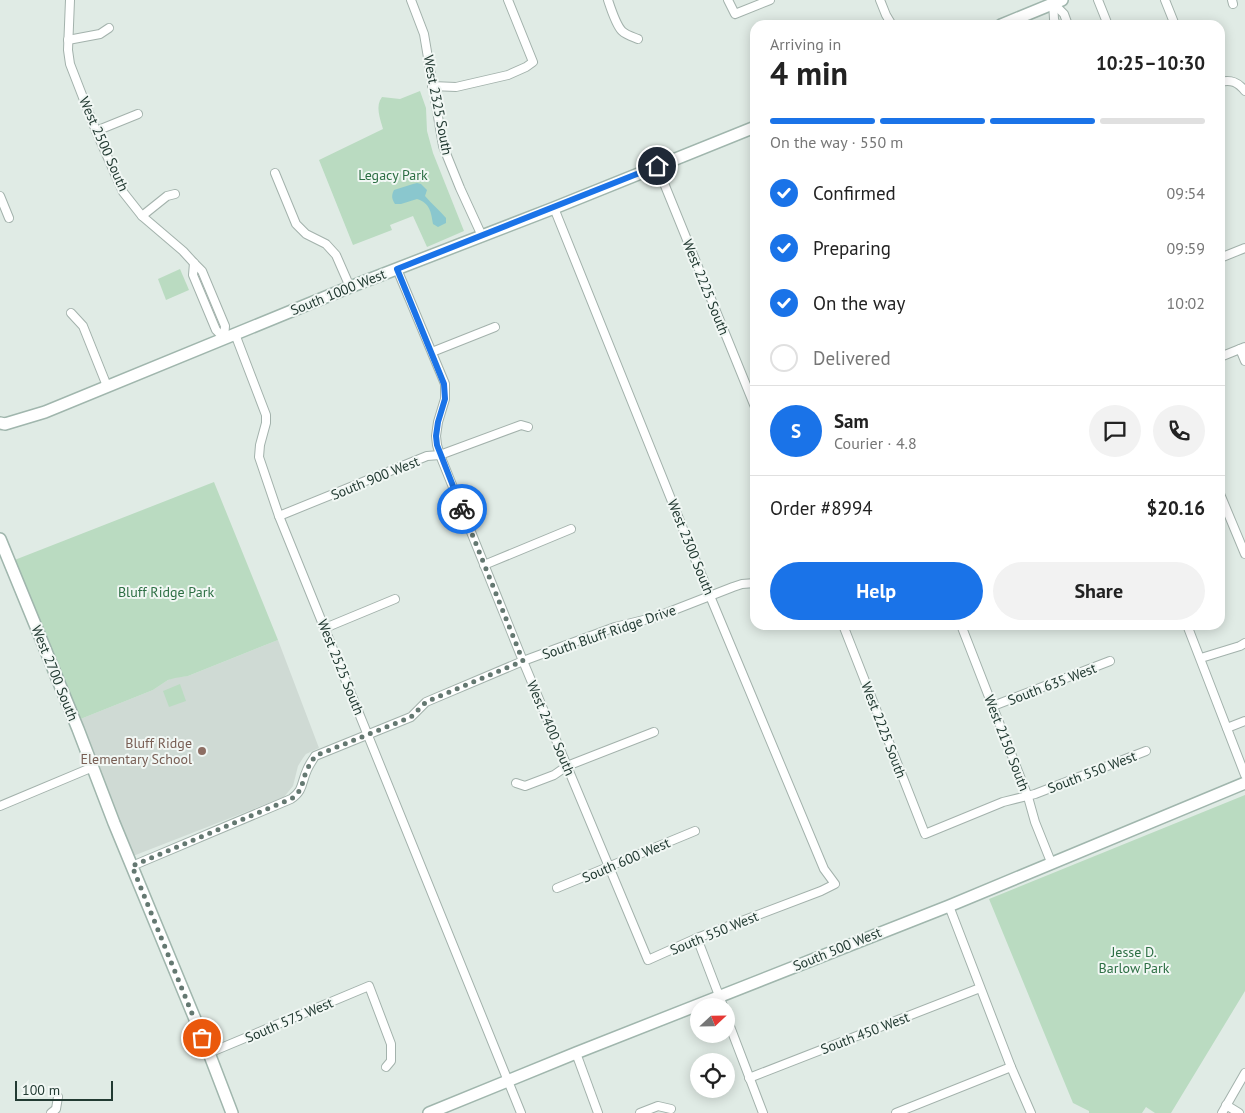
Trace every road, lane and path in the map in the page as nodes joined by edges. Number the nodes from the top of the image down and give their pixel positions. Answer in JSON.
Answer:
{"nodes":[{"id":1,"x":70,"y":0,"type":"edge"},
{"id":2,"x":410,"y":0,"type":"edge"},
{"id":3,"x":508,"y":0,"type":"edge"},
{"id":4,"x":608,"y":0,"type":"edge"},
{"id":5,"x":728,"y":0,"type":"edge"},
{"id":6,"x":770,"y":0,"type":"edge"},
{"id":7,"x":880,"y":0,"type":"edge"},
{"id":8,"x":1098,"y":0,"type":"edge"},
{"id":9,"x":1165,"y":0,"type":"edge"},
{"id":10,"x":1057,"y":2,"type":"edge"},
{"id":11,"x":889,"y":20,"type":"edge"},
{"id":12,"x":1013,"y":20,"type":"edge"},
{"id":13,"x":1054,"y":20,"type":"edge"},
{"id":14,"x":1066,"y":20,"type":"edge"},
{"id":15,"x":1106,"y":20,"type":"edge"},
{"id":16,"x":1173,"y":20,"type":"edge"},
{"id":17,"x":108,"y":28,"type":"dead end"},
{"id":18,"x":638,"y":39,"type":"dead end"},
{"id":19,"x":68,"y":40,"type":"junction"},
{"id":20,"x":1225,"y":81,"type":"edge"},
{"id":21,"x":432,"y":86,"type":"junction"},
{"id":22,"x":1245,"y":91,"type":"edge"},
{"id":23,"x":138,"y":114,"type":"dead end"},
{"id":24,"x":750,"y":129,"type":"edge"},
{"id":25,"x":96,"y":131,"type":"junction"},
{"id":26,"x":657,"y":166,"type":"junction"},
{"id":27,"x":275,"y":173,"type":"dead end"},
{"id":28,"x":176,"y":194,"type":"dead end"},
{"id":29,"x":0,"y":196,"type":"edge"},
{"id":30,"x":554,"y":208,"type":"junction"},
{"id":31,"x":142,"y":216,"type":"junction"},
{"id":32,"x":9,"y":218,"type":"dead end"},
{"id":33,"x":482,"y":236,"type":"junction"},
{"id":34,"x":1245,"y":248,"type":"edge"},
{"id":35,"x":1225,"y":256,"type":"edge"},
{"id":36,"x":397,"y":269,"type":"junction"},
{"id":37,"x":350,"y":287,"type":"junction"},
{"id":38,"x":71,"y":313,"type":"dead end"},
{"id":39,"x":495,"y":328,"type":"dead end"},
{"id":40,"x":230,"y":336,"type":"junction"},
{"id":41,"x":1243,"y":348,"type":"edge"},
{"id":42,"x":432,"y":352,"type":"junction"},
{"id":43,"x":1225,"y":355,"type":"edge"},
{"id":44,"x":1245,"y":361,"type":"edge"},
{"id":45,"x":107,"y":386,"type":"junction"},
{"id":46,"x":750,"y":395,"type":"edge"},
{"id":47,"x":2,"y":426,"type":"edge"},
{"id":48,"x":528,"y":427,"type":"dead end"},
{"id":49,"x":440,"y":455,"type":"junction"},
{"id":50,"x":1225,"y":506,"type":"edge"},
{"id":51,"x":279,"y":516,"type":"junction"},
{"id":52,"x":571,"y":529,"type":"dead end"},
{"id":53,"x":0,"y":539,"type":"edge"},
{"id":54,"x":1245,"y":554,"type":"edge"},
{"id":55,"x":484,"y":564,"type":"junction"},
{"id":56,"x":750,"y":583,"type":"edge"},
{"id":57,"x":710,"y":596,"type":"junction"},
{"id":58,"x":395,"y":598,"type":"dead end"},
{"id":59,"x":325,"y":628,"type":"junction"},
{"id":60,"x":845,"y":630,"type":"edge"},
{"id":61,"x":963,"y":630,"type":"edge"},
{"id":62,"x":1189,"y":630,"type":"edge"},
{"id":63,"x":1245,"y":642,"type":"edge"},
{"id":64,"x":1201,"y":658,"type":"junction"},
{"id":65,"x":523,"y":661,"type":"junction"},
{"id":66,"x":1110,"y":661,"type":"dead end"},
{"id":67,"x":993,"y":706,"type":"junction"},
{"id":68,"x":1245,"y":721,"type":"edge"},
{"id":69,"x":1227,"y":728,"type":"junction"},
{"id":70,"x":654,"y":732,"type":"dead end"},
{"id":71,"x":368,"y":734,"type":"junction"},
{"id":72,"x":1146,"y":751,"type":"dead end"},
{"id":73,"x":567,"y":766,"type":"junction"},
{"id":74,"x":93,"y":767,"type":"junction"},
{"id":75,"x":1245,"y":775,"type":"edge"},
{"id":76,"x":1245,"y":783,"type":"edge"},
{"id":77,"x":516,"y":784,"type":"dead end"},
{"id":78,"x":1028,"y":797,"type":"junction"},
{"id":79,"x":0,"y":806,"type":"edge"},
{"id":80,"x":694,"y":831,"type":"dead end"},
{"id":81,"x":925,"y":834,"type":"joint"},
{"id":82,"x":1051,"y":862,"type":"junction"},
{"id":83,"x":132,"y":866,"type":"junction"},
{"id":84,"x":609,"y":867,"type":"junction"},
{"id":85,"x":835,"y":884,"type":"joint"},
{"id":86,"x":557,"y":888,"type":"dead end"},
{"id":87,"x":948,"y":906,"type":"junction"},
{"id":88,"x":697,"y":938,"type":"junction"},
{"id":89,"x":648,"y":960,"type":"joint"},
{"id":90,"x":980,"y":988,"type":"junction"},
{"id":91,"x":720,"y":998,"type":"edge"},
{"id":92,"x":728,"y":998,"type":"edge"},
{"id":93,"x":690,"y":1012,"type":"edge"},
{"id":94,"x":735,"y":1040,"type":"edge"},
{"id":95,"x":209,"y":1053,"type":"junction"},
{"id":96,"x":576,"y":1053,"type":"junction"},
{"id":97,"x":1011,"y":1066,"type":"junction"},
{"id":98,"x":386,"y":1067,"type":"dead end"},
{"id":99,"x":1245,"y":1073,"type":"edge"},
{"id":100,"x":749,"y":1078,"type":"junction"},
{"id":101,"x":508,"y":1080,"type":"junction"},
{"id":102,"x":58,"y":1097,"type":"dead end"},
{"id":103,"x":1226,"y":1104,"type":"junction"},
{"id":104,"x":671,"y":1109,"type":"dead end"},
{"id":105,"x":435,"y":1112,"type":"edge"},
{"id":106,"x":51,"y":1113,"type":"edge"},
{"id":107,"x":232,"y":1113,"type":"edge"},
{"id":108,"x":521,"y":1113,"type":"edge"},
{"id":109,"x":598,"y":1113,"type":"edge"},
{"id":110,"x":640,"y":1113,"type":"edge"},
{"id":111,"x":763,"y":1113,"type":"edge"},
{"id":112,"x":896,"y":1113,"type":"edge"},
{"id":113,"x":1031,"y":1113,"type":"edge"},
{"id":114,"x":1222,"y":1113,"type":"edge"},
{"id":115,"x":1239,"y":1113,"type":"edge"}],
"edges":[{"from":1,"to":19,"type":"street","name":"West 2500 South"},
{"from":2,"to":21,"type":"street","name":"West 2325 South"},
{"from":3,"to":21,"type":"street"},
{"from":4,"to":18,"type":"street"},
{"from":5,"to":6,"type":"street"},
{"from":7,"to":11,"type":"street"},
{"from":8,"to":15,"type":"street"},
{"from":9,"to":16,"type":"street"},
{"from":10,"to":12,"type":"main road"},
{"from":10,"to":13,"type":"street"},
{"from":10,"to":14,"type":"street"},
{"from":17,"to":19,"type":"street"},
{"from":19,"to":25,"type":"street","name":"West 2500 South"},
{"from":20,"to":22,"type":"street"},
{"from":21,"to":33,"type":"street","name":"West 2325 South"},
{"from":23,"to":25,"type":"street"},
{"from":24,"to":26,"type":"main road","name":"South 1000 West"},
{"from":25,"to":31,"type":"street","name":"West 2500 South"},
{"from":26,"to":30,"type":"main road","name":"South 1000 West"},
{"from":26,"to":46,"type":"street","name":"West 2225 South"},
{"from":27,"to":37,"type":"street"},
{"from":28,"to":31,"type":"street"},
{"from":29,"to":32,"type":"street"},
{"from":30,"to":33,"type":"main road","name":"South 1000 West"},
{"from":30,"to":57,"type":"street","name":"West 2300 South"},
{"from":31,"to":40,"type":"street","name":"West 2500 South"},
{"from":33,"to":36,"type":"main road","name":"South 1000 West"},
{"from":34,"to":35,"type":"street"},
{"from":36,"to":37,"type":"main road","name":"South 1000 West"},
{"from":36,"to":42,"type":"street","name":"West 2400 South"},
{"from":37,"to":40,"type":"main road","name":"South 1000 West"},
{"from":38,"to":45,"type":"street"},
{"from":39,"to":42,"type":"street"},
{"from":40,"to":45,"type":"main road","name":"South 1000 West"},
{"from":40,"to":51,"type":"street","name":"West 2525 South"},
{"from":41,"to":43,"type":"street"},
{"from":41,"to":44,"type":"street"},
{"from":42,"to":49,"type":"street","name":"West 2400 South"},
{"from":45,"to":47,"type":"main road","name":"South 1000 West"},
{"from":48,"to":49,"type":"street","name":"South 900 West"},
{"from":49,"to":51,"type":"street","name":"South 900 West"},
{"from":49,"to":55,"type":"street","name":"West 2400 South"},
{"from":50,"to":54,"type":"street"},
{"from":51,"to":59,"type":"street","name":"West 2525 South"},
{"from":52,"to":55,"type":"street"},
{"from":53,"to":74,"type":"main road","name":"West 2700 South"},
{"from":55,"to":65,"type":"street","name":"West 2400 South"},
{"from":56,"to":57,"type":"street","name":"South Bluff Ridge Drive"},
{"from":57,"to":65,"type":"street","name":"South Bluff Ridge Drive"},
{"from":57,"to":85,"type":"street","name":"West 2300 South"},
{"from":58,"to":59,"type":"street"},
{"from":59,"to":71,"type":"street","name":"West 2525 South"},
{"from":60,"to":81,"type":"street","name":"West 2225 South"},
{"from":61,"to":67,"type":"street","name":"West 2150 South"},
{"from":62,"to":64,"type":"street"},
{"from":63,"to":64,"type":"street"},
{"from":64,"to":69,"type":"street"},
{"from":65,"to":71,"type":"street","name":"South Bluff Ridge Drive"},
{"from":65,"to":73,"type":"street","name":"West 2400 South"},
{"from":66,"to":67,"type":"street","name":"South 635 West"},
{"from":67,"to":78,"type":"street","name":"West 2150 South"},
{"from":68,"to":69,"type":"street"},
{"from":69,"to":75,"type":"street"},
{"from":70,"to":73,"type":"street"},
{"from":71,"to":83,"type":"street","name":"South Bluff Ridge Drive"},
{"from":71,"to":101,"type":"street","name":"West 2525 South"},
{"from":72,"to":78,"type":"street","name":"South 550 West"},
{"from":73,"to":77,"type":"street"},
{"from":73,"to":84,"type":"street","name":"West 2400 South"},
{"from":74,"to":79,"type":"street"},
{"from":74,"to":83,"type":"main road","name":"West 2700 South"},
{"from":76,"to":82,"type":"main road","name":"South 500 West"},
{"from":78,"to":81,"type":"street","name":"South 550 West"},
{"from":78,"to":82,"type":"street","name":"West 2150 South"},
{"from":80,"to":84,"type":"street","name":"South 600 West"},
{"from":82,"to":87,"type":"main road","name":"South 500 West"},
{"from":83,"to":95,"type":"main road","name":"West 2700 South"},
{"from":84,"to":86,"type":"street","name":"South 600 West"},
{"from":84,"to":89,"type":"street","name":"West 2400 South"},
{"from":85,"to":88,"type":"street","name":"South 550 West"},
{"from":87,"to":90,"type":"street"},
{"from":87,"to":92,"type":"main road","name":"South 500 West"},
{"from":88,"to":89,"type":"street","name":"South 550 West"},
{"from":88,"to":91,"type":"street"},
{"from":90,"to":97,"type":"street"},
{"from":90,"to":100,"type":"street","name":"South 450 West"},
{"from":93,"to":96,"type":"main road","name":"South 500 West"},
{"from":94,"to":100,"type":"street"},
{"from":95,"to":98,"type":"street","name":"South 575 West"},
{"from":95,"to":107,"type":"main road","name":"West 2700 South"},
{"from":96,"to":101,"type":"main road","name":"South 500 West"},
{"from":96,"to":109,"type":"street"},
{"from":97,"to":112,"type":"street"},
{"from":97,"to":113,"type":"street"},
{"from":99,"to":103,"type":"street"},
{"from":100,"to":111,"type":"street"},
{"from":101,"to":105,"type":"main road","name":"South 500 West"},
{"from":101,"to":108,"type":"street"},
{"from":102,"to":106,"type":"street"},
{"from":103,"to":114,"type":"street"},
{"from":103,"to":115,"type":"street"},
{"from":104,"to":110,"type":"street"}]}
